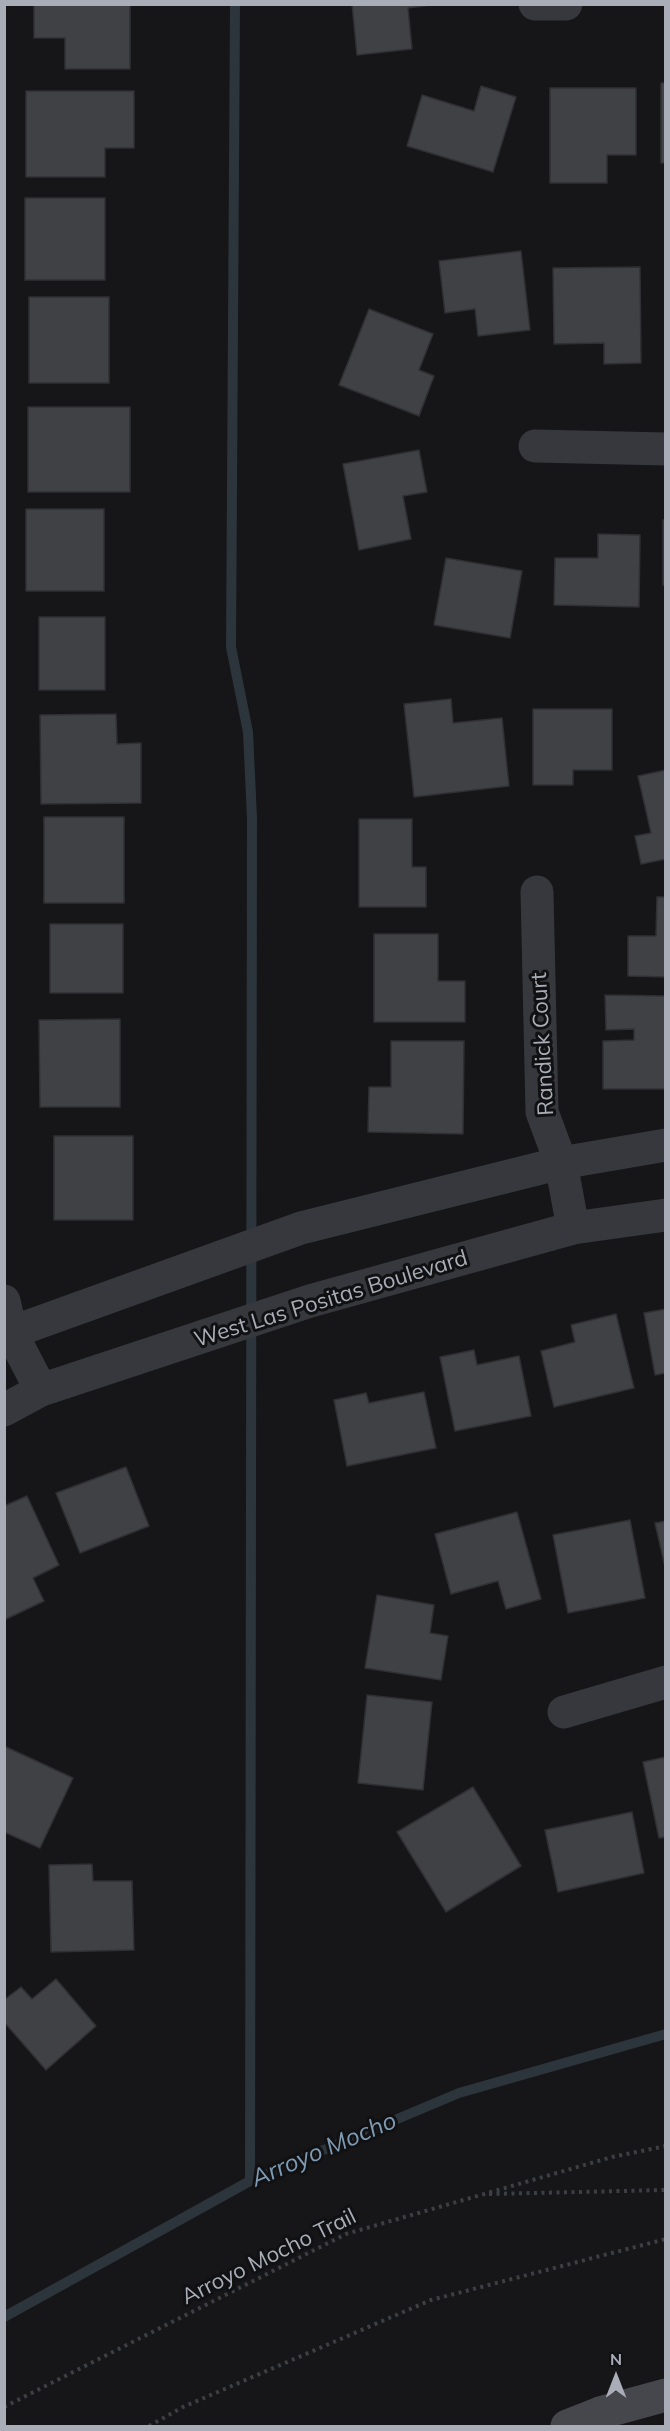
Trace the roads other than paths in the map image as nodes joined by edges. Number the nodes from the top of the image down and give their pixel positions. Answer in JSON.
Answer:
{"nodes":[{"id":1,"x":535,"y":4,"type":"edge"},
{"id":2,"x":566,"y":4,"type":"edge"},
{"id":3,"x":535,"y":446,"type":"dead end"},
{"id":4,"x":666,"y":449,"type":"edge"},
{"id":5,"x":537,"y":892,"type":"dead end"},
{"id":6,"x":666,"y":1145,"type":"edge"},
{"id":7,"x":561,"y":1163,"type":"junction"},
{"id":8,"x":666,"y":1215,"type":"edge"},
{"id":9,"x":573,"y":1228,"type":"junction"},
{"id":10,"x":7,"y":1322,"type":"edge"},
{"id":11,"x":41,"y":1390,"type":"junction"},
{"id":12,"x":4,"y":1410,"type":"edge"},
{"id":13,"x":666,"y":1682,"type":"edge"},
{"id":14,"x":564,"y":1712,"type":"dead end"},
{"id":15,"x":666,"y":2395,"type":"edge"},
{"id":16,"x":567,"y":2427,"type":"edge"}],
"edges":[{"from":1,"to":2,"type":"street"},
{"from":3,"to":4,"type":"street"},
{"from":5,"to":7,"type":"street","name":"Randick Court"},
{"from":6,"to":7,"type":"street"},
{"from":7,"to":9,"type":"street","name":"Randick Court"},
{"from":7,"to":10,"type":"street"},
{"from":8,"to":9,"type":"street","name":"West Las Positas Boulevard"},
{"from":9,"to":11,"type":"street","name":"West Las Positas Boulevard"},
{"from":10,"to":11,"type":"street"},
{"from":11,"to":12,"type":"street","name":"West Las Positas Boulevard"},
{"from":13,"to":14,"type":"street"},
{"from":15,"to":16,"type":"main road"}]}
